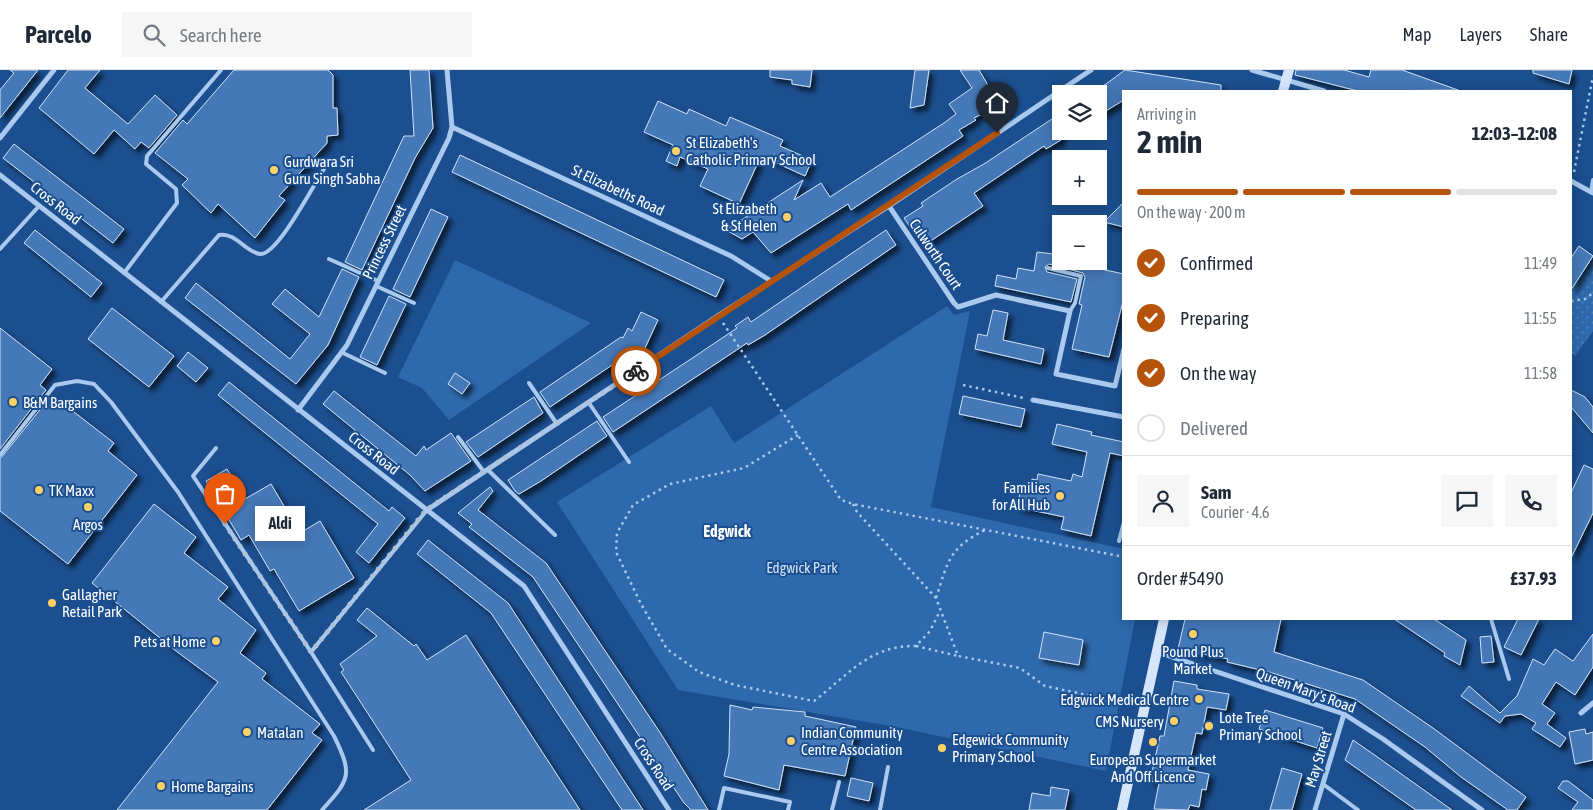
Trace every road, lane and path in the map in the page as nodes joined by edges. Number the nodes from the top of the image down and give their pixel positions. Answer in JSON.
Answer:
{"nodes":[{"id":1,"x":54,"y":70,"type":"edge"},
{"id":2,"x":221,"y":70,"type":"edge"},
{"id":3,"x":447,"y":70,"type":"edge"},
{"id":4,"x":1091,"y":70,"type":"edge"},
{"id":5,"x":1252,"y":70,"type":"edge"},
{"id":6,"x":1288,"y":74,"type":"edge"},
{"id":7,"x":1593,"y":76,"type":"edge"},
{"id":8,"x":1284,"y":90,"type":"edge"},
{"id":9,"x":1322,"y":90,"type":"edge"},
{"id":10,"x":452,"y":128,"type":"junction"},
{"id":11,"x":0,"y":138,"type":"edge"},
{"id":12,"x":324,"y":169,"type":"dead end"},
{"id":13,"x":0,"y":175,"type":"edge"},
{"id":14,"x":1593,"y":180,"type":"edge"},
{"id":15,"x":1572,"y":181,"type":"edge"},
{"id":16,"x":1592,"y":192,"type":"edge"},
{"id":17,"x":39,"y":206,"type":"junction"},
{"id":18,"x":889,"y":206,"type":"junction"},
{"id":19,"x":0,"y":249,"type":"edge"},
{"id":20,"x":329,"y":259,"type":"dead end"},
{"id":21,"x":1048,"y":268,"type":"dead end"},
{"id":22,"x":124,"y":273,"type":"junction"},
{"id":23,"x":771,"y":280,"type":"junction"},
{"id":24,"x":377,"y":284,"type":"junction"},
{"id":25,"x":1593,"y":293,"type":"edge"},
{"id":26,"x":1572,"y":300,"type":"edge"},
{"id":27,"x":160,"y":302,"type":"junction"},
{"id":28,"x":414,"y":303,"type":"dead end"},
{"id":29,"x":1070,"y":311,"type":"junction"},
{"id":30,"x":719,"y":315,"type":"junction"},
{"id":31,"x":341,"y":352,"type":"junction"},
{"id":32,"x":1122,"y":357,"type":"edge"},
{"id":33,"x":385,"y":373,"type":"dead end"},
{"id":34,"x":529,"y":383,"type":"dead end"},
{"id":35,"x":963,"y":385,"type":"dead end"},
{"id":36,"x":1033,"y":400,"type":"joint"},
{"id":37,"x":589,"y":402,"type":"junction"},
{"id":38,"x":298,"y":410,"type":"junction"},
{"id":39,"x":1122,"y":417,"type":"edge"},
{"id":40,"x":557,"y":424,"type":"junction"},
{"id":41,"x":798,"y":435,"type":"junction"},
{"id":42,"x":458,"y":437,"type":"dead end"},
{"id":43,"x":216,"y":448,"type":"dead end"},
{"id":44,"x":0,"y":455,"type":"edge"},
{"id":45,"x":629,"y":462,"type":"dead end"},
{"id":46,"x":486,"y":471,"type":"junction"},
{"id":47,"x":853,"y":504,"type":"junction"},
{"id":48,"x":426,"y":510,"type":"junction"},
{"id":49,"x":987,"y":530,"type":"junction"},
{"id":50,"x":1122,"y":530,"type":"edge"},
{"id":51,"x":555,"y":535,"type":"dead end"},
{"id":52,"x":1119,"y":541,"type":"dead end"},
{"id":53,"x":1122,"y":557,"type":"edge"},
{"id":54,"x":936,"y":598,"type":"junction"},
{"id":55,"x":940,"y":611,"type":"junction"},
{"id":56,"x":1164,"y":620,"type":"edge"},
{"id":57,"x":1491,"y":620,"type":"edge"},
{"id":58,"x":916,"y":646,"type":"junction"},
{"id":59,"x":311,"y":652,"type":"junction"},
{"id":60,"x":1157,"y":652,"type":"junction"},
{"id":61,"x":958,"y":656,"type":"junction"},
{"id":62,"x":1509,"y":679,"type":"dead end"},
{"id":63,"x":1593,"y":703,"type":"edge"},
{"id":64,"x":1145,"y":708,"type":"junction"},
{"id":65,"x":1581,"y":713,"type":"dead end"},
{"id":66,"x":1344,"y":714,"type":"junction"},
{"id":67,"x":373,"y":750,"type":"dead end"},
{"id":68,"x":888,"y":768,"type":"dead end"},
{"id":69,"x":839,"y":782,"type":"dead end"},
{"id":70,"x":1323,"y":784,"type":"junction"},
{"id":71,"x":322,"y":810,"type":"edge"},
{"id":72,"x":669,"y":810,"type":"edge"},
{"id":73,"x":720,"y":810,"type":"edge"},
{"id":74,"x":788,"y":810,"type":"edge"},
{"id":75,"x":832,"y":810,"type":"edge"},
{"id":76,"x":880,"y":810,"type":"edge"},
{"id":77,"x":1122,"y":810,"type":"edge"},
{"id":78,"x":1315,"y":810,"type":"edge"},
{"id":79,"x":1358,"y":810,"type":"edge"},
{"id":80,"x":1482,"y":810,"type":"edge"}],
"edges":[{"from":1,"to":11,"type":"street"},
{"from":2,"to":22,"type":"lane"},
{"from":3,"to":10,"type":"street"},
{"from":4,"to":18,"type":"street"},
{"from":5,"to":6,"type":"street"},
{"from":6,"to":8,"type":"main road"},
{"from":6,"to":9,"type":"street"},
{"from":7,"to":15,"type":"path"},
{"from":10,"to":23,"type":"street","name":"St Elizabeths Road"},
{"from":10,"to":24,"type":"street","name":"Princess Street"},
{"from":12,"to":27,"type":"lane"},
{"from":13,"to":17,"type":"street","name":"Cross Road"},
{"from":14,"to":16,"type":"lane"},
{"from":15,"to":16,"type":"street"},
{"from":17,"to":19,"type":"lane"},
{"from":17,"to":22,"type":"street","name":"Cross Road"},
{"from":18,"to":23,"type":"street"},
{"from":18,"to":29,"type":"street","name":"Culworth Court"},
{"from":20,"to":24,"type":"lane"},
{"from":21,"to":29,"type":"lane"},
{"from":22,"to":27,"type":"street","name":"Cross Road"},
{"from":23,"to":30,"type":"street"},
{"from":24,"to":28,"type":"lane"},
{"from":24,"to":31,"type":"street","name":"Princess Street"},
{"from":25,"to":26,"type":"path"},
{"from":27,"to":38,"type":"street","name":"Cross Road"},
{"from":29,"to":32,"type":"street"},
{"from":30,"to":37,"type":"street"},
{"from":30,"to":41,"type":"path"},
{"from":31,"to":33,"type":"lane"},
{"from":31,"to":38,"type":"street","name":"Princess Street"},
{"from":34,"to":40,"type":"lane"},
{"from":35,"to":36,"type":"path"},
{"from":36,"to":39,"type":"street"},
{"from":37,"to":40,"type":"street"},
{"from":37,"to":45,"type":"lane"},
{"from":38,"to":48,"type":"street","name":"Cross Road"},
{"from":40,"to":46,"type":"street"},
{"from":41,"to":47,"type":"path"},
{"from":41,"to":58,"type":"path"},
{"from":42,"to":46,"type":"lane"},
{"from":43,"to":59,"type":"lane"},
{"from":44,"to":71,"type":"lane"},
{"from":46,"to":48,"type":"street"},
{"from":46,"to":51,"type":"lane"},
{"from":47,"to":49,"type":"path"},
{"from":47,"to":54,"type":"path"},
{"from":48,"to":59,"type":"lane"},
{"from":48,"to":72,"type":"street","name":"Cross Road"},
{"from":49,"to":53,"type":"path"},
{"from":49,"to":54,"type":"path"},
{"from":50,"to":52,"type":"lane"},
{"from":54,"to":55,"type":"path"},
{"from":55,"to":58,"type":"path"},
{"from":55,"to":61,"type":"path"},
{"from":56,"to":60,"type":"main road"},
{"from":57,"to":62,"type":"lane"},
{"from":58,"to":61,"type":"path"},
{"from":59,"to":67,"type":"lane"},
{"from":60,"to":64,"type":"main road"},
{"from":60,"to":66,"type":"street","name":"Queen Mary's Road"},
{"from":61,"to":64,"type":"path"},
{"from":63,"to":65,"type":"street"},
{"from":64,"to":77,"type":"main road"},
{"from":66,"to":70,"type":"street","name":"May Street"},
{"from":66,"to":80,"type":"street","name":"Queen Mary's Road"},
{"from":68,"to":76,"type":"lane"},
{"from":69,"to":75,"type":"lane"},
{"from":70,"to":78,"type":"street","name":"May Street"},
{"from":70,"to":79,"type":"lane"},
{"from":73,"to":74,"type":"lane"}]}
